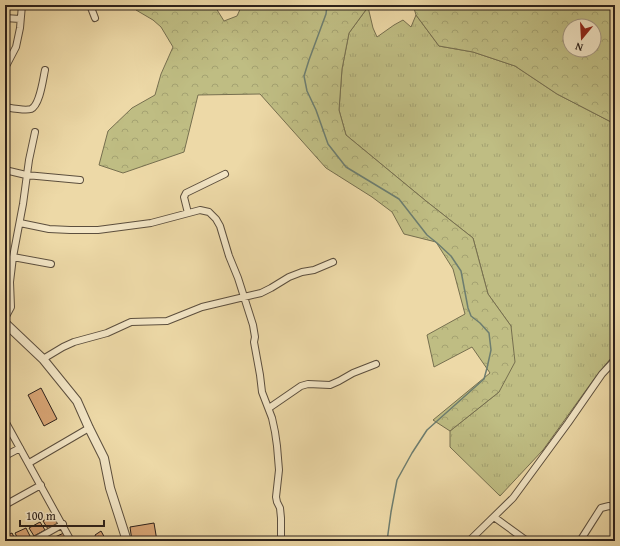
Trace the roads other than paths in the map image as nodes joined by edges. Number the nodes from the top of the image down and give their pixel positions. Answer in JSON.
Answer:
{"nodes":[{"id":1,"x":22,"y":5,"type":"edge"},
{"id":2,"x":90,"y":5,"type":"edge"},
{"id":3,"x":5,"y":18,"type":"edge"},
{"id":4,"x":95,"y":18,"type":"dead end"},
{"id":5,"x":20,"y":19,"type":"junction"},
{"id":6,"x":5,"y":68,"type":"edge"},
{"id":7,"x":45,"y":70,"type":"dead end"},
{"id":8,"x":5,"y":107,"type":"edge"},
{"id":9,"x":35,"y":132,"type":"dead end"},
{"id":10,"x":5,"y":170,"type":"edge"},
{"id":11,"x":226,"y":174,"type":"dead end"},
{"id":12,"x":26,"y":175,"type":"junction"},
{"id":13,"x":80,"y":180,"type":"dead end"},
{"id":14,"x":188,"y":213,"type":"junction"},
{"id":15,"x":20,"y":223,"type":"junction"},
{"id":16,"x":12,"y":256,"type":"junction"},
{"id":17,"x":333,"y":262,"type":"dead end"},
{"id":18,"x":51,"y":264,"type":"dead end"},
{"id":19,"x":244,"y":297,"type":"junction"},
{"id":20,"x":5,"y":318,"type":"edge"},
{"id":21,"x":5,"y":323,"type":"edge"},
{"id":22,"x":43,"y":359,"type":"junction"},
{"id":23,"x":615,"y":360,"type":"edge"},
{"id":24,"x":376,"y":364,"type":"dead end"},
{"id":25,"x":269,"y":408,"type":"junction"},
{"id":26,"x":5,"y":421,"type":"edge"},
{"id":27,"x":89,"y":428,"type":"junction"},
{"id":28,"x":20,"y":448,"type":"junction"},
{"id":29,"x":5,"y":456,"type":"edge"},
{"id":30,"x":29,"y":463,"type":"junction"},
{"id":31,"x":41,"y":485,"type":"junction"},
{"id":32,"x":5,"y":505,"type":"edge"},
{"id":33,"x":615,"y":508,"type":"edge"},
{"id":34,"x":494,"y":517,"type":"junction"},
{"id":35,"x":63,"y":524,"type":"junction"},
{"id":36,"x":33,"y":541,"type":"edge"},
{"id":37,"x":72,"y":541,"type":"edge"},
{"id":38,"x":127,"y":541,"type":"edge"},
{"id":39,"x":281,"y":541,"type":"edge"},
{"id":40,"x":470,"y":541,"type":"edge"},
{"id":41,"x":527,"y":541,"type":"edge"},
{"id":42,"x":580,"y":541,"type":"edge"}],
"edges":[{"from":1,"to":5,"type":"street"},
{"from":2,"to":4,"type":"street"},
{"from":3,"to":5,"type":"street"},
{"from":5,"to":6,"type":"street"},
{"from":7,"to":8,"type":"street"},
{"from":9,"to":12,"type":"street"},
{"from":10,"to":12,"type":"street"},
{"from":11,"to":14,"type":"street"},
{"from":12,"to":13,"type":"street"},
{"from":12,"to":15,"type":"street"},
{"from":14,"to":15,"type":"street"},
{"from":14,"to":19,"type":"street"},
{"from":15,"to":16,"type":"street"},
{"from":16,"to":18,"type":"street"},
{"from":16,"to":20,"type":"street"},
{"from":17,"to":19,"type":"street"},
{"from":19,"to":22,"type":"street"},
{"from":19,"to":25,"type":"street"},
{"from":21,"to":22,"type":"street"},
{"from":22,"to":27,"type":"street"},
{"from":23,"to":34,"type":"street"},
{"from":24,"to":25,"type":"street"},
{"from":25,"to":39,"type":"street"},
{"from":26,"to":28,"type":"street"},
{"from":27,"to":30,"type":"street"},
{"from":27,"to":38,"type":"street"},
{"from":28,"to":29,"type":"street"},
{"from":28,"to":30,"type":"street"},
{"from":30,"to":31,"type":"street"},
{"from":31,"to":32,"type":"street"},
{"from":31,"to":35,"type":"street"},
{"from":33,"to":42,"type":"street"},
{"from":34,"to":40,"type":"street"},
{"from":34,"to":41,"type":"street"},
{"from":35,"to":36,"type":"street"},
{"from":35,"to":37,"type":"street"}]}
